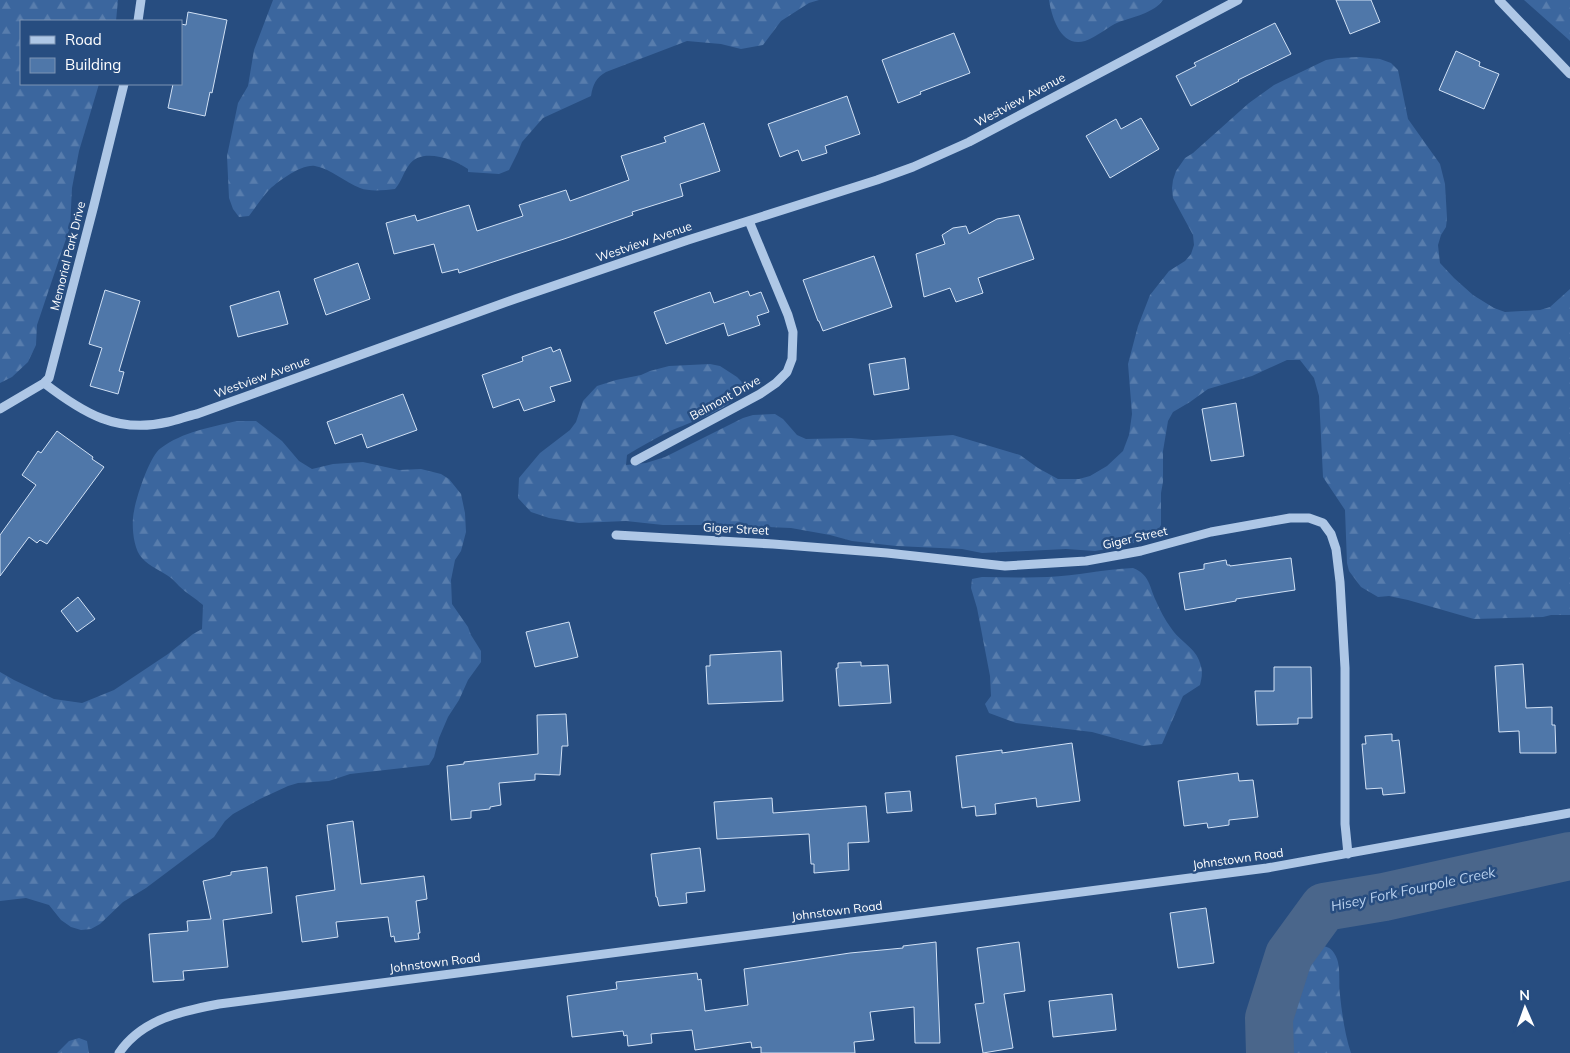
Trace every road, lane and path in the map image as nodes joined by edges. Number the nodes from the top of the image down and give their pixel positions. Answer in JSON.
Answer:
{"nodes":[{"id":1,"x":141,"y":0,"type":"edge"},
{"id":2,"x":1238,"y":0,"type":"edge"},
{"id":3,"x":1499,"y":0,"type":"edge"},
{"id":4,"x":138,"y":20,"type":"edge"},
{"id":5,"x":1570,"y":74,"type":"edge"},
{"id":6,"x":124,"y":85,"type":"edge"},
{"id":7,"x":749,"y":221,"type":"junction"},
{"id":8,"x":44,"y":384,"type":"junction"},
{"id":9,"x":0,"y":409,"type":"edge"},
{"id":10,"x":635,"y":461,"type":"dead end"},
{"id":11,"x":616,"y":535,"type":"dead end"},
{"id":12,"x":1570,"y":813,"type":"edge"},
{"id":13,"x":1348,"y":854,"type":"junction"},
{"id":14,"x":119,"y":1053,"type":"edge"}],
"edges":[{"from":1,"to":4,"type":"street"},
{"from":2,"to":7,"type":"street","name":"Westview Avenue"},
{"from":3,"to":5,"type":"street"},
{"from":6,"to":8,"type":"street","name":"Memorial Park Drive"},
{"from":7,"to":8,"type":"street","name":"Westview Avenue"},
{"from":7,"to":10,"type":"street","name":"Belmont Drive"},
{"from":8,"to":9,"type":"street"},
{"from":11,"to":13,"type":"street","name":"Giger Street"},
{"from":12,"to":13,"type":"street","name":"Johnstown Road"},
{"from":13,"to":14,"type":"street","name":"Johnstown Road"}]}
